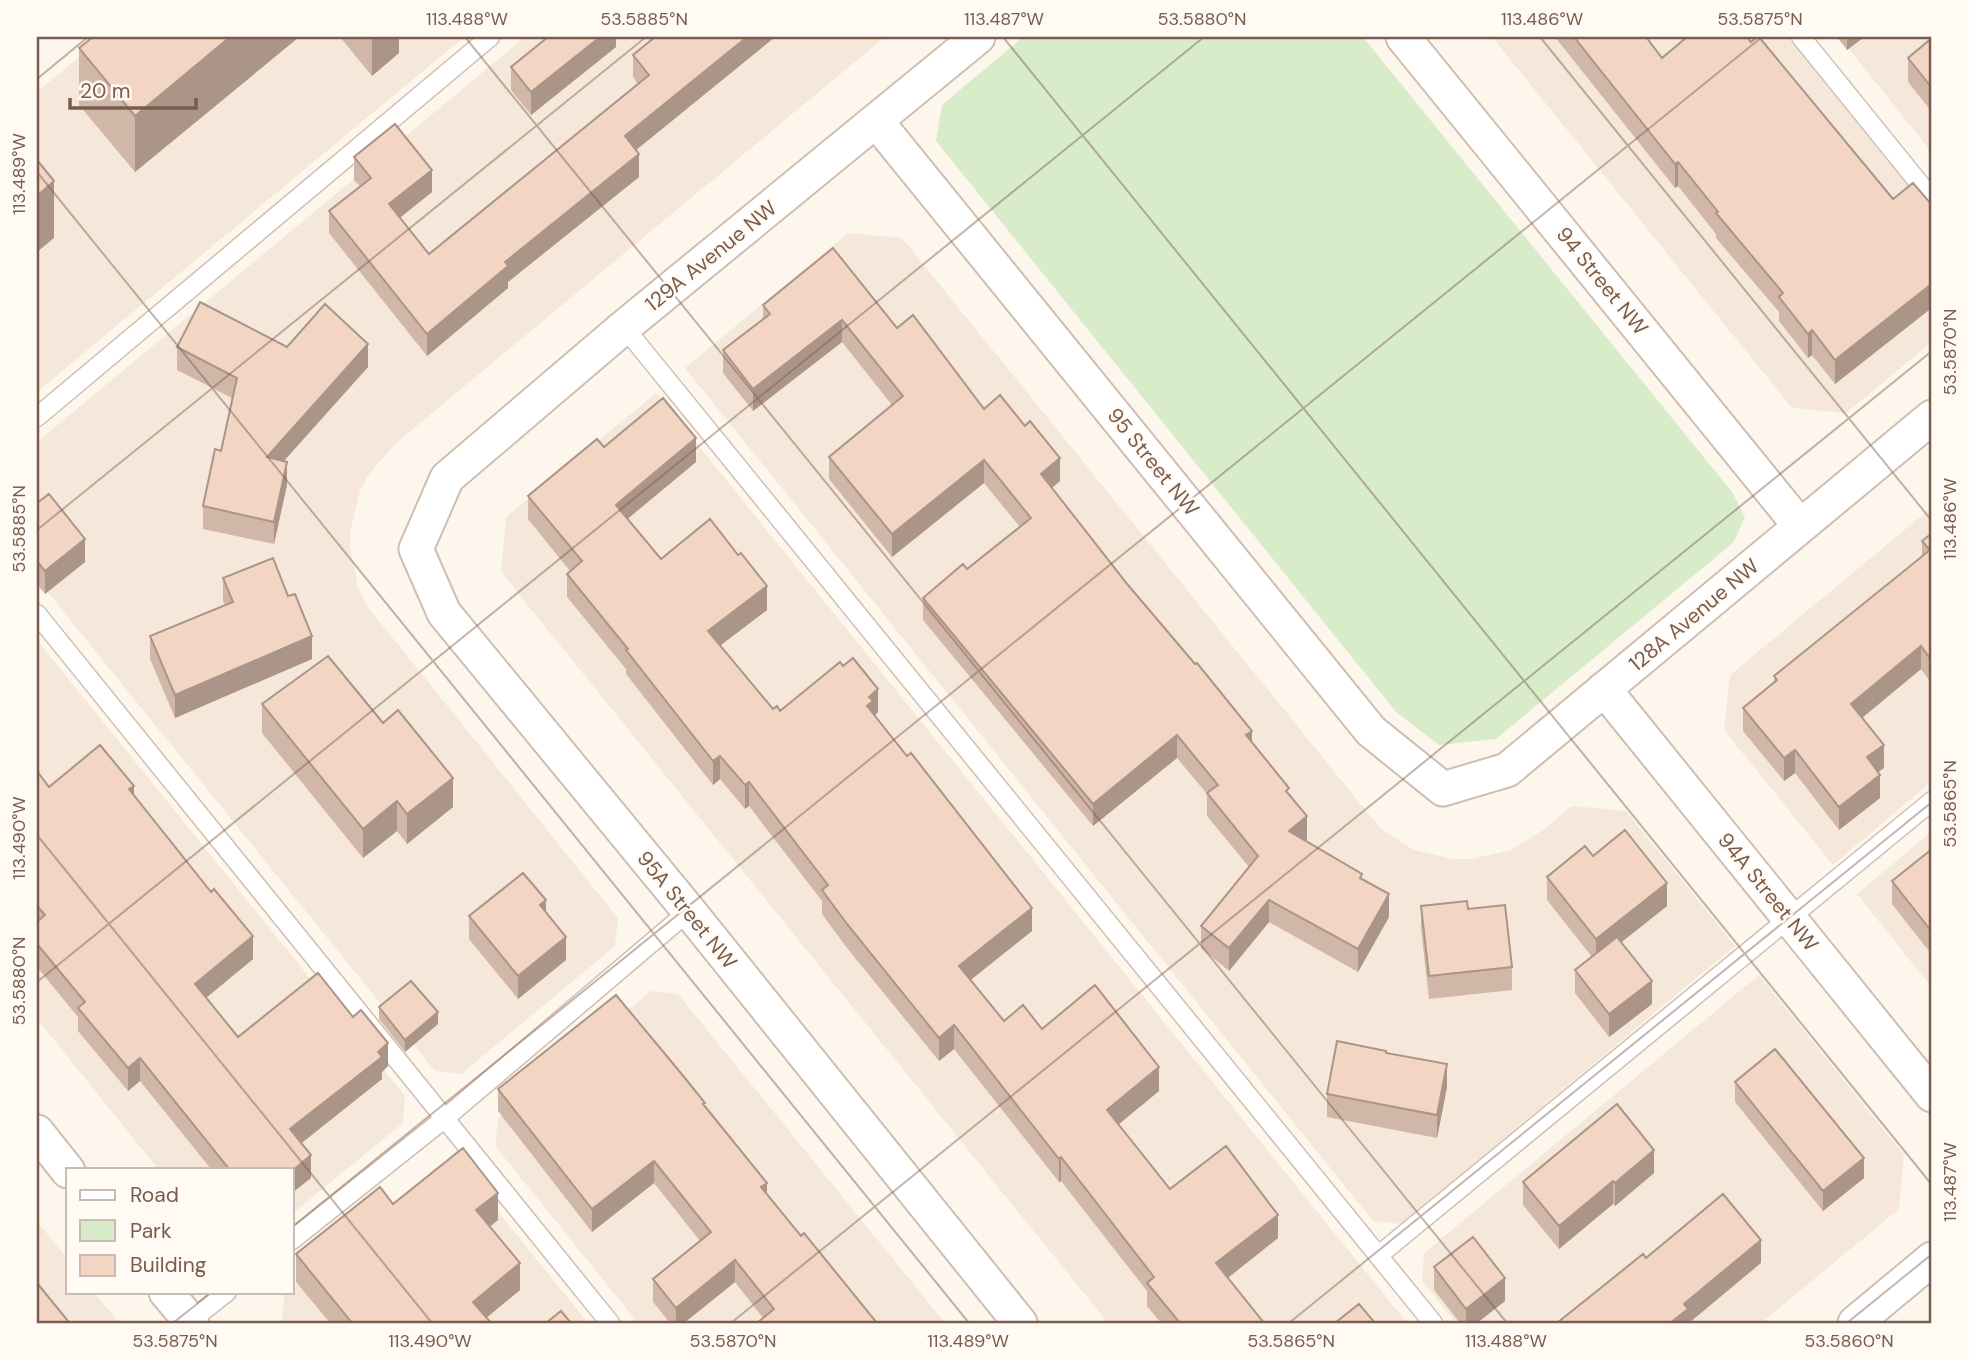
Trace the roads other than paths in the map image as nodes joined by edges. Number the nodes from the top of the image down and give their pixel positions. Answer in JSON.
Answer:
{"nodes":[{"id":1,"x":490,"y":37,"type":"edge"},
{"id":2,"x":978,"y":37,"type":"edge"},
{"id":3,"x":1404,"y":37,"type":"edge"},
{"id":4,"x":1801,"y":37,"type":"edge"},
{"id":5,"x":877,"y":122,"type":"junction"},
{"id":6,"x":1932,"y":200,"type":"edge"},
{"id":7,"x":624,"y":327,"type":"junction"},
{"id":8,"x":37,"y":417,"type":"edge"},
{"id":9,"x":1932,"y":417,"type":"edge"},
{"id":10,"x":447,"y":478,"type":"joint"},
{"id":11,"x":1800,"y":526,"type":"junction"},
{"id":12,"x":37,"y":614,"type":"edge"},
{"id":13,"x":1604,"y":689,"type":"junction"},
{"id":14,"x":1444,"y":789,"type":"joint"},
{"id":15,"x":1932,"y":801,"type":"edge"},
{"id":16,"x":689,"y":911,"type":"junction"},
{"id":17,"x":1790,"y":919,"type":"junction"},
{"id":18,"x":1932,"y":1096,"type":"edge"},
{"id":19,"x":444,"y":1119,"type":"junction"},
{"id":20,"x":37,"y":1132,"type":"edge"},
{"id":21,"x":66,"y":1168,"type":"edge"},
{"id":22,"x":294,"y":1238,"type":"edge"},
{"id":23,"x":1379,"y":1255,"type":"junction"},
{"id":24,"x":1932,"y":1259,"type":"edge"},
{"id":25,"x":168,"y":1294,"type":"edge"},
{"id":26,"x":225,"y":1294,"type":"edge"},
{"id":27,"x":191,"y":1322,"type":"edge"},
{"id":28,"x":610,"y":1323,"type":"edge"},
{"id":29,"x":1020,"y":1323,"type":"edge"},
{"id":30,"x":1433,"y":1323,"type":"edge"},
{"id":31,"x":1855,"y":1323,"type":"edge"}],
"edges":[{"from":1,"to":8,"type":"lane"},
{"from":2,"to":5,"type":"street","name":"129A Avenue NW"},
{"from":3,"to":11,"type":"street","name":"94 Street NW"},
{"from":4,"to":6,"type":"lane"},
{"from":5,"to":7,"type":"street","name":"129A Avenue NW"},
{"from":5,"to":14,"type":"street","name":"95 Street NW"},
{"from":7,"to":10,"type":"street","name":"129A Avenue NW"},
{"from":7,"to":23,"type":"lane"},
{"from":9,"to":11,"type":"street","name":"128A Avenue NW"},
{"from":10,"to":16,"type":"street","name":"95A Street NW"},
{"from":11,"to":13,"type":"street","name":"128A Avenue NW"},
{"from":12,"to":19,"type":"lane"},
{"from":13,"to":14,"type":"street","name":"128A Avenue NW"},
{"from":13,"to":17,"type":"street","name":"94A Street NW"},
{"from":15,"to":17,"type":"lane"},
{"from":16,"to":19,"type":"lane"},
{"from":16,"to":29,"type":"street","name":"95A Street NW"},
{"from":17,"to":18,"type":"street","name":"94A Street NW"},
{"from":17,"to":23,"type":"lane"},
{"from":19,"to":22,"type":"lane"},
{"from":19,"to":28,"type":"lane"},
{"from":20,"to":21,"type":"street"},
{"from":23,"to":30,"type":"lane"},
{"from":24,"to":31,"type":"street"},
{"from":25,"to":27,"type":"street"},
{"from":26,"to":27,"type":"lane"}]}
